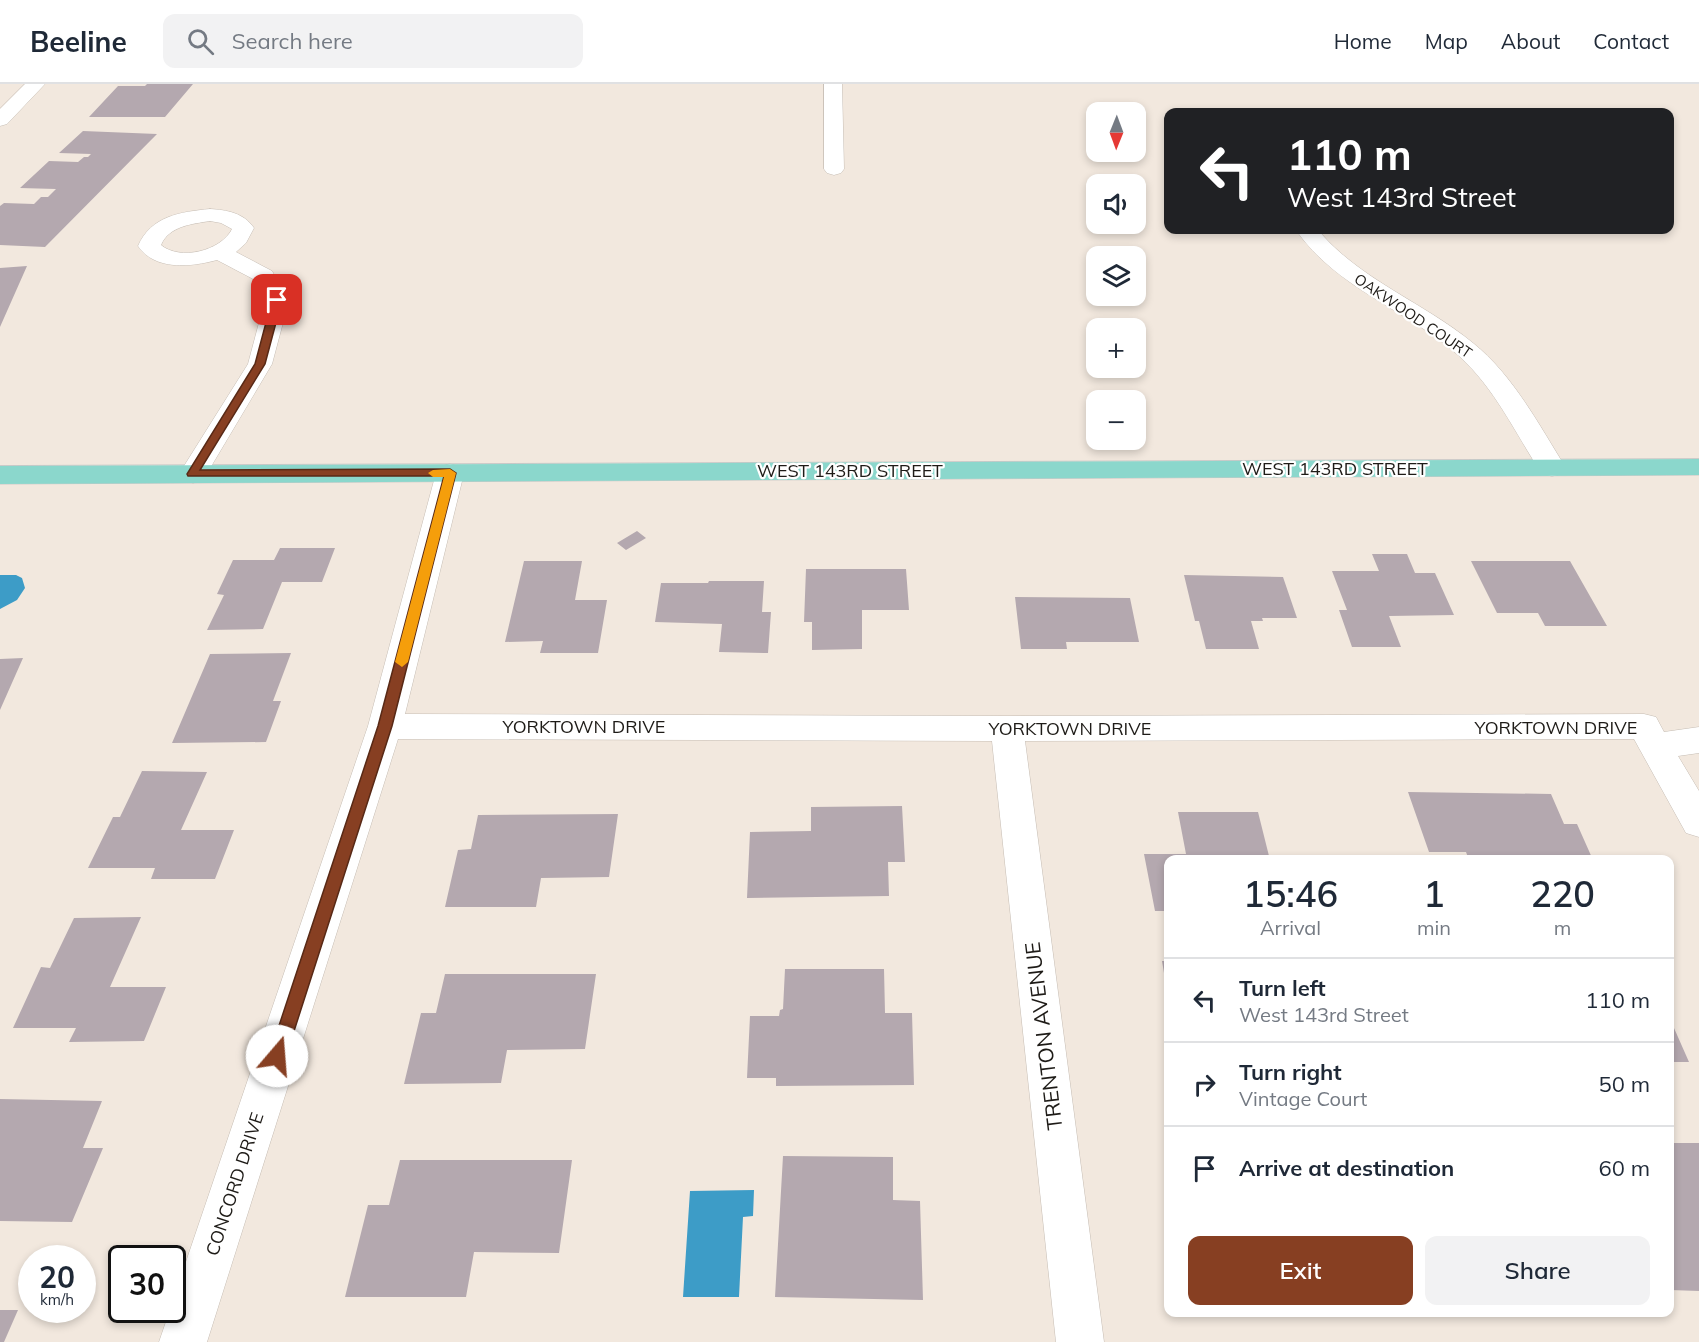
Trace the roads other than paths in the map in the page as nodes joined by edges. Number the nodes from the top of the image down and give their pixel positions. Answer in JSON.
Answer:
{"nodes":[{"id":1,"x":36,"y":84,"type":"edge"},
{"id":2,"x":833,"y":84,"type":"edge"},
{"id":3,"x":0,"y":120,"type":"edge"},
{"id":4,"x":834,"y":169,"type":"dead end"},
{"id":5,"x":1311,"y":234,"type":"edge"},
{"id":6,"x":218,"y":252,"type":"dead end"},
{"id":7,"x":1699,"y":467,"type":"edge"},
{"id":8,"x":1552,"y":468,"type":"junction"},
{"id":9,"x":450,"y":473,"type":"junction"},
{"id":10,"x":192,"y":474,"type":"junction"},
{"id":11,"x":0,"y":475,"type":"edge"},
{"id":12,"x":385,"y":726,"type":"junction"},
{"id":13,"x":1007,"y":729,"type":"junction"},
{"id":14,"x":1699,"y":740,"type":"edge"},
{"id":15,"x":1656,"y":746,"type":"junction"},
{"id":16,"x":1699,"y":823,"type":"edge"},
{"id":17,"x":183,"y":1342,"type":"edge"},
{"id":18,"x":1080,"y":1342,"type":"edge"}],
"edges":[{"from":1,"to":3,"type":"street"},
{"from":2,"to":4,"type":"street"},
{"from":5,"to":8,"type":"street","name":"OAKWOOD COURT"},
{"from":6,"to":10,"type":"street"},
{"from":7,"to":8,"type":"main road","name":"WEST 143RD STREET"},
{"from":8,"to":9,"type":"main road","name":"WEST 143RD STREET"},
{"from":9,"to":10,"type":"main road","name":"WEST 143RD STREET"},
{"from":9,"to":12,"type":"street","name":"CONCORD DRIVE"},
{"from":10,"to":11,"type":"main road","name":"WEST 143RD STREET"},
{"from":12,"to":13,"type":"street","name":"YORKTOWN DRIVE"},
{"from":12,"to":17,"type":"street","name":"CONCORD DRIVE"},
{"from":13,"to":15,"type":"street","name":"YORKTOWN DRIVE"},
{"from":13,"to":18,"type":"street","name":"TRENTON AVENUE"},
{"from":14,"to":15,"type":"street"},
{"from":15,"to":16,"type":"street","name":"YORKTOWN DRIVE"}]}
